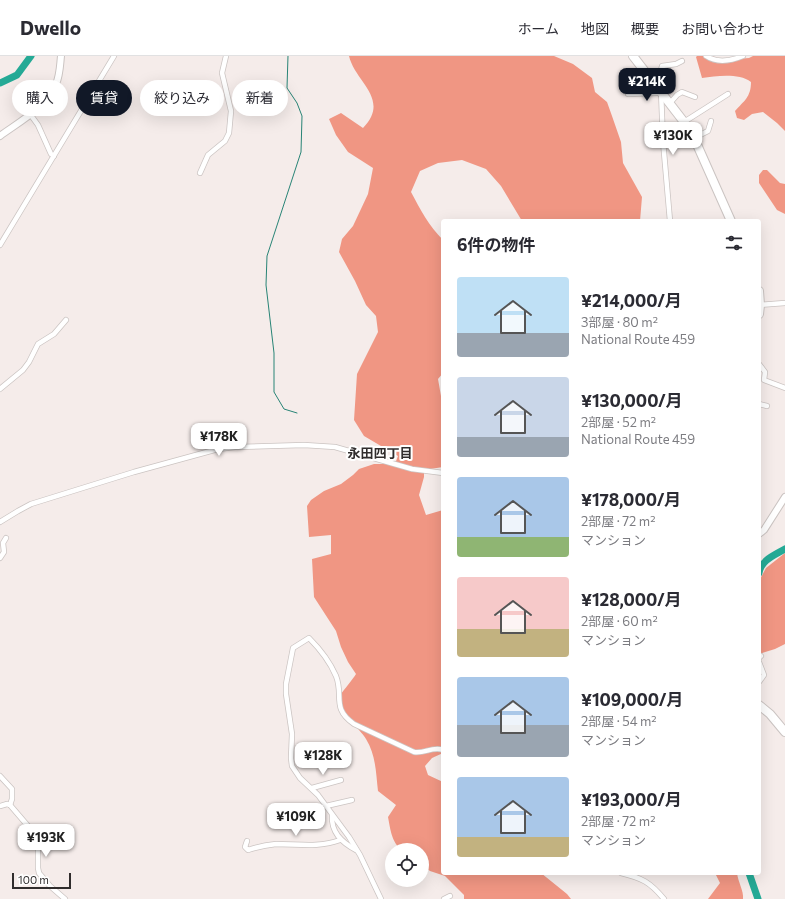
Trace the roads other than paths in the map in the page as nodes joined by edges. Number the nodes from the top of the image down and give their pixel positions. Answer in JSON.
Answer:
{"nodes":[{"id":1,"x":61,"y":56,"type":"edge"},
{"id":2,"x":114,"y":56,"type":"edge"},
{"id":3,"x":226,"y":56,"type":"edge"},
{"id":4,"x":633,"y":56,"type":"edge"},
{"id":5,"x":706,"y":56,"type":"edge"},
{"id":6,"x":743,"y":56,"type":"edge"},
{"id":7,"x":682,"y":61,"type":"dead end"},
{"id":8,"x":57,"y":80,"type":"edge"},
{"id":9,"x":655,"y":84,"type":"junction"},
{"id":10,"x":661,"y":91,"type":"junction"},
{"id":11,"x":628,"y":94,"type":"dead end"},
{"id":12,"x":728,"y":94,"type":"dead end"},
{"id":13,"x":696,"y":97,"type":"dead end"},
{"id":14,"x":670,"y":103,"type":"junction"},
{"id":15,"x":27,"y":116,"type":"edge"},
{"id":16,"x":31,"y":116,"type":"edge"},
{"id":17,"x":712,"y":121,"type":"dead end"},
{"id":18,"x":684,"y":122,"type":"junction"},
{"id":19,"x":0,"y":136,"type":"edge"},
{"id":20,"x":694,"y":138,"type":"junction"},
{"id":21,"x":54,"y":156,"type":"junction"},
{"id":22,"x":200,"y":173,"type":"dead end"},
{"id":23,"x":670,"y":219,"type":"edge"},
{"id":24,"x":730,"y":219,"type":"edge"},
{"id":25,"x":0,"y":245,"type":"edge"},
{"id":26,"x":785,"y":303,"type":"edge"},
{"id":27,"x":761,"y":305,"type":"edge"},
{"id":28,"x":66,"y":320,"type":"dead end"},
{"id":29,"x":761,"y":367,"type":"edge"},
{"id":30,"x":785,"y":388,"type":"edge"},
{"id":31,"x":0,"y":389,"type":"edge"},
{"id":32,"x":761,"y":404,"type":"edge"},
{"id":33,"x":767,"y":406,"type":"dead end"},
{"id":34,"x":441,"y":473,"type":"edge"},
{"id":35,"x":785,"y":497,"type":"edge"},
{"id":36,"x":0,"y":522,"type":"edge"},
{"id":37,"x":761,"y":532,"type":"edge"},
{"id":38,"x":6,"y":538,"type":"dead end"},
{"id":39,"x":0,"y":558,"type":"edge"},
{"id":40,"x":761,"y":668,"type":"edge"},
{"id":41,"x":761,"y":680,"type":"edge"},
{"id":42,"x":761,"y":707,"type":"edge"},
{"id":43,"x":785,"y":732,"type":"edge"},
{"id":44,"x":441,"y":749,"type":"edge"},
{"id":45,"x":0,"y":776,"type":"edge"},
{"id":46,"x":341,"y":780,"type":"dead end"},
{"id":47,"x":312,"y":788,"type":"junction"},
{"id":48,"x":352,"y":800,"type":"dead end"},
{"id":49,"x":10,"y":805,"type":"junction"},
{"id":50,"x":0,"y":806,"type":"edge"},
{"id":51,"x":326,"y":806,"type":"junction"},
{"id":52,"x":332,"y":814,"type":"junction"},
{"id":53,"x":340,"y":840,"type":"junction"},
{"id":54,"x":247,"y":841,"type":"dead end"},
{"id":55,"x":356,"y":850,"type":"junction"},
{"id":56,"x":629,"y":875,"type":"edge"},
{"id":57,"x":450,"y":896,"type":"dead end"},
{"id":58,"x":65,"y":899,"type":"edge"},
{"id":59,"x":381,"y":899,"type":"edge"},
{"id":60,"x":444,"y":899,"type":"edge"},
{"id":61,"x":664,"y":899,"type":"edge"}],
"edges":[{"from":1,"to":8,"type":"street"},
{"from":2,"to":21,"type":"street"},
{"from":3,"to":22,"type":"street"},
{"from":4,"to":9,"type":"highway"},
{"from":5,"to":6,"type":"street"},
{"from":7,"to":9,"type":"street"},
{"from":9,"to":10,"type":"highway"},
{"from":10,"to":11,"type":"street"},
{"from":10,"to":14,"type":"highway"},
{"from":10,"to":23,"type":"street"},
{"from":12,"to":18,"type":"street"},
{"from":13,"to":14,"type":"street"},
{"from":14,"to":18,"type":"highway"},
{"from":15,"to":19,"type":"street"},
{"from":16,"to":21,"type":"street"},
{"from":17,"to":20,"type":"street"},
{"from":18,"to":20,"type":"highway"},
{"from":20,"to":24,"type":"highway"},
{"from":21,"to":25,"type":"street"},
{"from":26,"to":27,"type":"street"},
{"from":28,"to":31,"type":"street"},
{"from":29,"to":30,"type":"street"},
{"from":32,"to":33,"type":"street"},
{"from":34,"to":36,"type":"street"},
{"from":35,"to":37,"type":"street"},
{"from":38,"to":39,"type":"street"},
{"from":40,"to":41,"type":"street"},
{"from":42,"to":43,"type":"highway"},
{"from":44,"to":47,"type":"street"},
{"from":45,"to":49,"type":"street"},
{"from":46,"to":47,"type":"street"},
{"from":47,"to":51,"type":"street"},
{"from":48,"to":51,"type":"street"},
{"from":49,"to":50,"type":"street"},
{"from":49,"to":58,"type":"street"},
{"from":51,"to":52,"type":"street"},
{"from":52,"to":53,"type":"street"},
{"from":52,"to":55,"type":"street"},
{"from":53,"to":54,"type":"street"},
{"from":53,"to":55,"type":"street"},
{"from":55,"to":59,"type":"street"},
{"from":56,"to":61,"type":"street"},
{"from":57,"to":60,"type":"street"}]}
